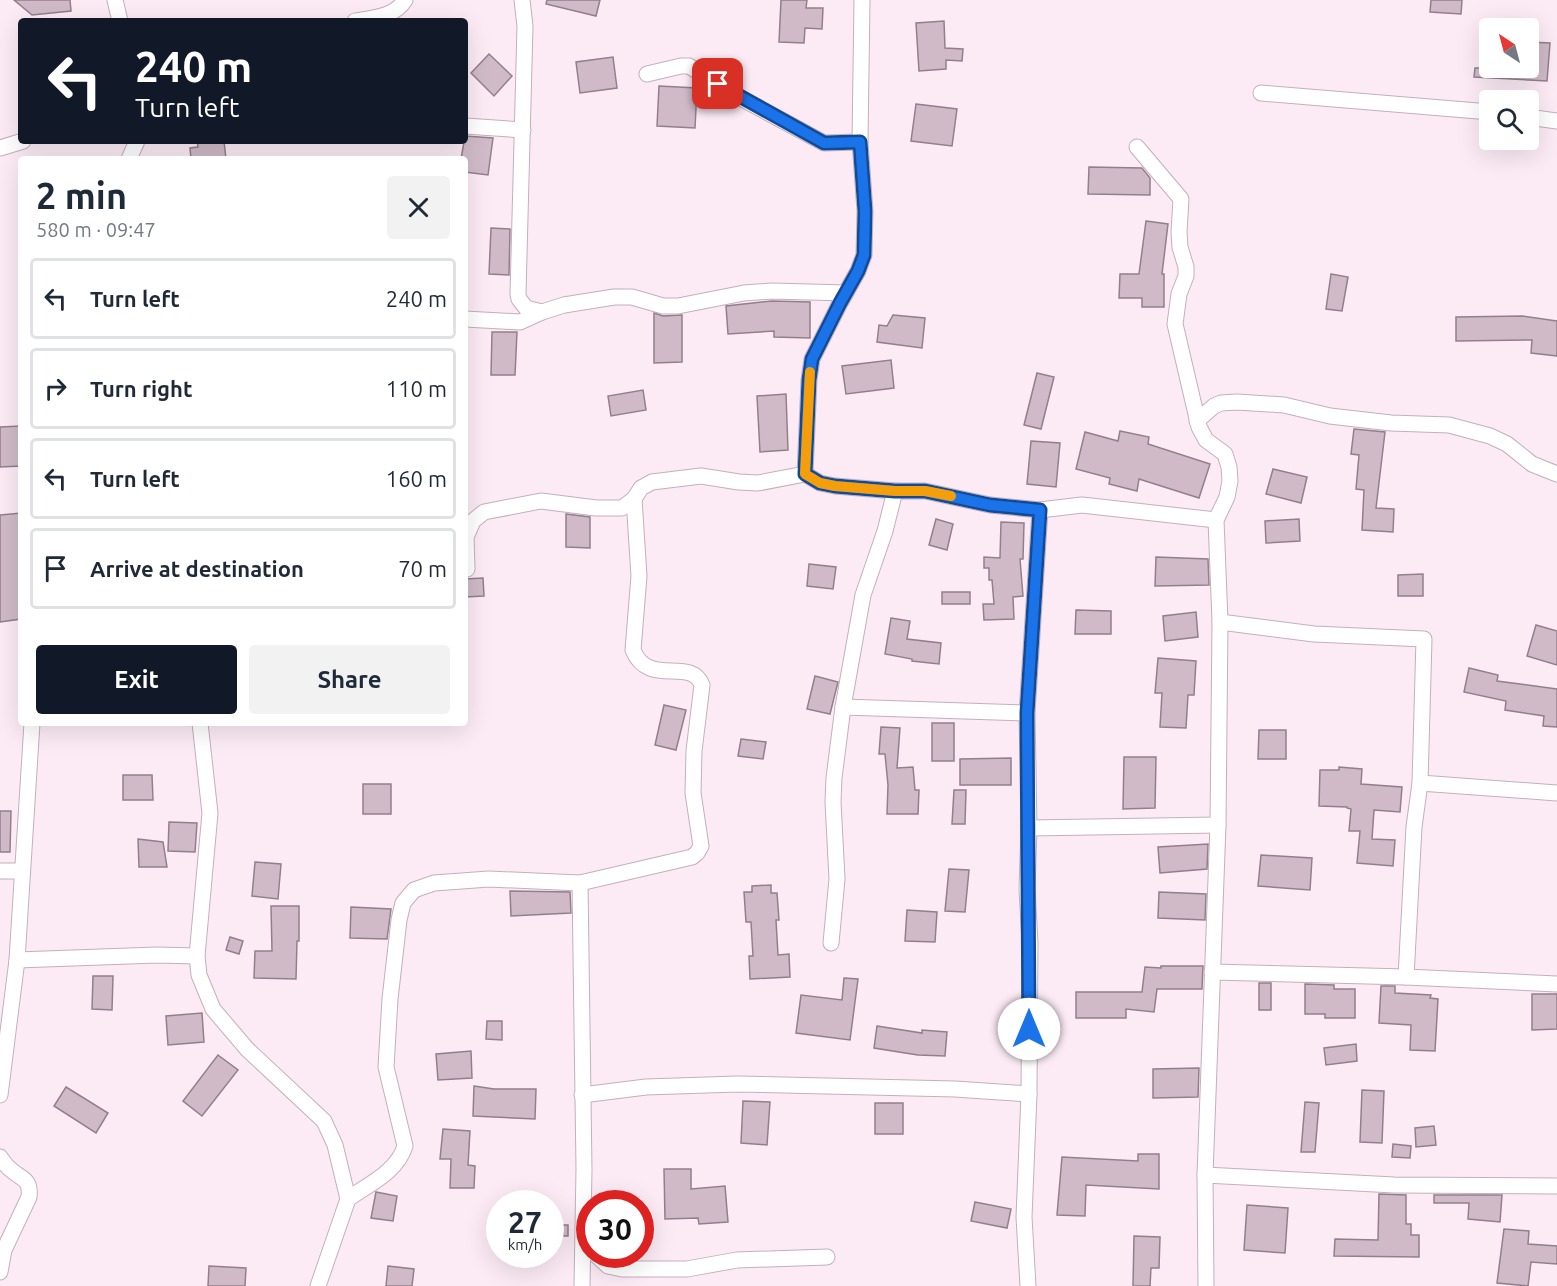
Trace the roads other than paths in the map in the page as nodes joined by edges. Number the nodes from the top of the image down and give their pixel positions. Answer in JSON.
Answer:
{"nodes":[{"id":1,"x":115,"y":0,"type":"edge"},
{"id":2,"x":405,"y":0,"type":"edge"},
{"id":3,"x":522,"y":0,"type":"edge"},
{"id":4,"x":862,"y":0,"type":"edge"},
{"id":5,"x":119,"y":18,"type":"edge"},
{"id":6,"x":386,"y":18,"type":"edge"},
{"id":7,"x":647,"y":74,"type":"dead end"},
{"id":8,"x":1261,"y":93,"type":"dead end"},
{"id":9,"x":1479,"y":111,"type":"edge"},
{"id":10,"x":1539,"y":119,"type":"edge"},
{"id":11,"x":1557,"y":121,"type":"edge"},
{"id":12,"x":468,"y":126,"type":"edge"},
{"id":13,"x":523,"y":130,"type":"junction"},
{"id":14,"x":18,"y":142,"type":"edge"},
{"id":15,"x":860,"y":142,"type":"junction"},
{"id":16,"x":0,"y":147,"type":"edge"},
{"id":17,"x":1137,"y":147,"type":"dead end"},
{"id":18,"x":846,"y":293,"type":"junction"},
{"id":19,"x":542,"y":312,"type":"junction"},
{"id":20,"x":468,"y":319,"type":"edge"},
{"id":21,"x":1197,"y":421,"type":"junction"},
{"id":22,"x":805,"y":474,"type":"junction"},
{"id":23,"x":1557,"y":474,"type":"edge"},
{"id":24,"x":895,"y":491,"type":"junction"},
{"id":25,"x":634,"y":499,"type":"junction"},
{"id":26,"x":1040,"y":510,"type":"junction"},
{"id":27,"x":1216,"y":520,"type":"junction"},
{"id":28,"x":468,"y":532,"type":"edge"},
{"id":29,"x":1220,"y":622,"type":"junction"},
{"id":30,"x":843,"y":707,"type":"junction"},
{"id":31,"x":1027,"y":713,"type":"junction"},
{"id":32,"x":32,"y":726,"type":"edge"},
{"id":33,"x":200,"y":726,"type":"edge"},
{"id":34,"x":1420,"y":783,"type":"junction"},
{"id":35,"x":1557,"y":793,"type":"edge"},
{"id":36,"x":1218,"y":825,"type":"junction"},
{"id":37,"x":1029,"y":828,"type":"junction"},
{"id":38,"x":21,"y":871,"type":"junction"},
{"id":39,"x":0,"y":872,"type":"edge"},
{"id":40,"x":580,"y":883,"type":"junction"},
{"id":41,"x":831,"y":944,"type":"dead end"},
{"id":42,"x":197,"y":956,"type":"junction"},
{"id":43,"x":17,"y":960,"type":"junction"},
{"id":44,"x":1212,"y":972,"type":"junction"},
{"id":45,"x":1406,"y":977,"type":"junction"},
{"id":46,"x":1557,"y":984,"type":"edge"},
{"id":47,"x":1029,"y":1094,"type":"junction"},
{"id":48,"x":0,"y":1095,"type":"edge"},
{"id":49,"x":582,"y":1095,"type":"junction"},
{"id":50,"x":0,"y":1157,"type":"edge"},
{"id":51,"x":1205,"y":1175,"type":"junction"},
{"id":52,"x":1557,"y":1186,"type":"edge"},
{"id":53,"x":585,"y":1190,"type":"edge"},
{"id":54,"x":348,"y":1199,"type":"junction"},
{"id":55,"x":827,"y":1257,"type":"dead end"},
{"id":56,"x":584,"y":1268,"type":"edge"},
{"id":57,"x":617,"y":1268,"type":"edge"},
{"id":58,"x":0,"y":1272,"type":"edge"},
{"id":59,"x":318,"y":1286,"type":"edge"},
{"id":60,"x":582,"y":1286,"type":"edge"},
{"id":61,"x":1028,"y":1286,"type":"edge"},
{"id":62,"x":1206,"y":1286,"type":"edge"}],
"edges":[{"from":1,"to":5,"type":"street"},
{"from":2,"to":6,"type":"street"},
{"from":3,"to":13,"type":"street"},
{"from":4,"to":15,"type":"street"},
{"from":7,"to":15,"type":"street"},
{"from":8,"to":9,"type":"street"},
{"from":10,"to":11,"type":"street"},
{"from":12,"to":13,"type":"street"},
{"from":13,"to":19,"type":"street"},
{"from":14,"to":16,"type":"street"},
{"from":15,"to":18,"type":"street"},
{"from":17,"to":21,"type":"street"},
{"from":18,"to":19,"type":"street"},
{"from":18,"to":22,"type":"street"},
{"from":19,"to":20,"type":"street"},
{"from":21,"to":23,"type":"street"},
{"from":21,"to":27,"type":"street"},
{"from":22,"to":24,"type":"street"},
{"from":22,"to":25,"type":"street"},
{"from":24,"to":26,"type":"street"},
{"from":24,"to":30,"type":"street"},
{"from":25,"to":28,"type":"street"},
{"from":25,"to":40,"type":"street"},
{"from":26,"to":27,"type":"street"},
{"from":26,"to":31,"type":"street"},
{"from":27,"to":29,"type":"street"},
{"from":29,"to":34,"type":"street"},
{"from":29,"to":36,"type":"street"},
{"from":30,"to":31,"type":"street"},
{"from":30,"to":41,"type":"street"},
{"from":31,"to":37,"type":"street"},
{"from":32,"to":38,"type":"street"},
{"from":33,"to":42,"type":"street"},
{"from":34,"to":35,"type":"street"},
{"from":34,"to":45,"type":"street"},
{"from":36,"to":37,"type":"street"},
{"from":36,"to":44,"type":"street"},
{"from":37,"to":47,"type":"street"},
{"from":38,"to":39,"type":"street"},
{"from":38,"to":43,"type":"street"},
{"from":40,"to":49,"type":"street"},
{"from":40,"to":54,"type":"street"},
{"from":42,"to":43,"type":"street"},
{"from":42,"to":54,"type":"street"},
{"from":43,"to":48,"type":"street"},
{"from":44,"to":45,"type":"street"},
{"from":44,"to":51,"type":"street"},
{"from":45,"to":46,"type":"street"},
{"from":47,"to":49,"type":"street"},
{"from":47,"to":61,"type":"street"},
{"from":49,"to":53,"type":"street"},
{"from":50,"to":58,"type":"street"},
{"from":51,"to":52,"type":"street"},
{"from":51,"to":62,"type":"street"},
{"from":54,"to":59,"type":"street"},
{"from":55,"to":57,"type":"street"},
{"from":56,"to":60,"type":"street"}]}
